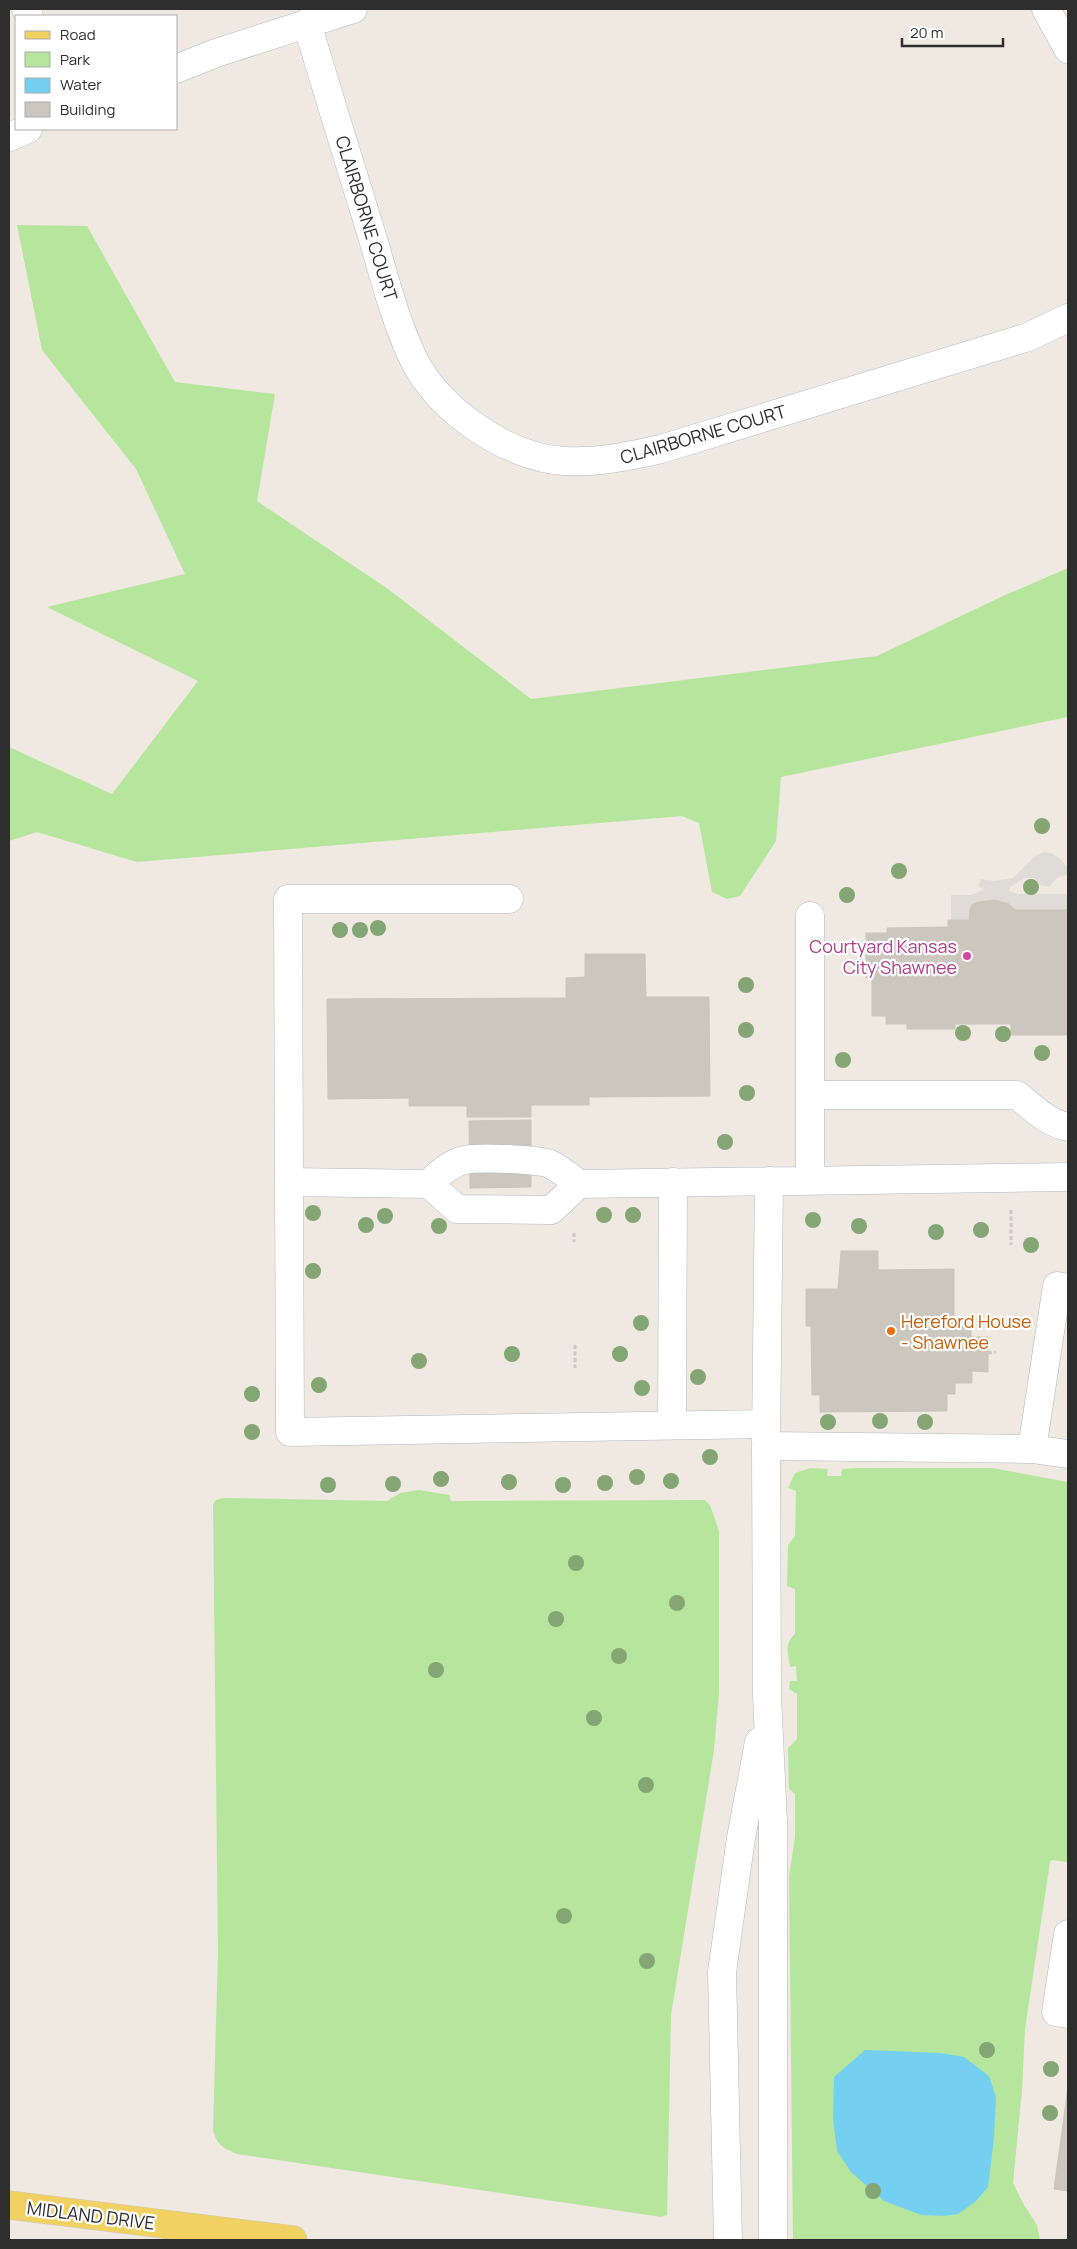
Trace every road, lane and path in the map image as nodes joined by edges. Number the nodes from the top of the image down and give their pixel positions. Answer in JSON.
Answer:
{"nodes":[{"id":1,"x":353,"y":9,"type":"edge"},
{"id":2,"x":1046,"y":9,"type":"edge"},
{"id":3,"x":307,"y":23,"type":"junction"},
{"id":4,"x":1068,"y":49,"type":"edge"},
{"id":5,"x":178,"y":68,"type":"edge"},
{"id":6,"x":25,"y":130,"type":"edge"},
{"id":7,"x":9,"y":136,"type":"edge"},
{"id":8,"x":1068,"y":318,"type":"edge"},
{"id":9,"x":508,"y":899,"type":"dead end"},
{"id":10,"x":810,"y":916,"type":"dead end"},
{"id":11,"x":810,"y":1095,"type":"junction"},
{"id":12,"x":1068,"y":1127,"type":"edge"},
{"id":13,"x":1068,"y":1177,"type":"edge"},
{"id":14,"x":769,"y":1181,"type":"junction"},
{"id":15,"x":810,"y":1181,"type":"junction"},
{"id":16,"x":289,"y":1182,"type":"junction"},
{"id":17,"x":673,"y":1182,"type":"junction"},
{"id":18,"x":429,"y":1184,"type":"junction"},
{"id":19,"x":579,"y":1184,"type":"junction"},
{"id":20,"x":1011,"y":1210,"type":"dead end"},
{"id":21,"x":1011,"y":1245,"type":"dead end"},
{"id":22,"x":1068,"y":1288,"type":"edge"},
{"id":23,"x":575,"y":1345,"type":"dead end"},
{"id":24,"x":996,"y":1352,"type":"dead end"},
{"id":25,"x":988,"y":1353,"type":"dead end"},
{"id":26,"x":575,"y":1368,"type":"dead end"},
{"id":27,"x":672,"y":1424,"type":"junction"},
{"id":28,"x":766,"y":1435,"type":"junction"},
{"id":29,"x":1032,"y":1449,"type":"junction"},
{"id":30,"x":1068,"y":1454,"type":"edge"},
{"id":31,"x":767,"y":1696,"type":"junction"},
{"id":32,"x":1068,"y":1934,"type":"edge"},
{"id":33,"x":1068,"y":2014,"type":"edge"},
{"id":34,"x":9,"y":2205,"type":"edge"},
{"id":35,"x":293,"y":2240,"type":"edge"},
{"id":36,"x":728,"y":2240,"type":"edge"},
{"id":37,"x":773,"y":2240,"type":"edge"}],
"edges":[{"from":1,"to":3,"type":"street"},
{"from":2,"to":4,"type":"street"},
{"from":3,"to":5,"type":"street"},
{"from":3,"to":8,"type":"street","name":"CLAIRBORNE COURT"},
{"from":6,"to":7,"type":"street"},
{"from":9,"to":16,"type":"street"},
{"from":10,"to":11,"type":"street"},
{"from":11,"to":12,"type":"street"},
{"from":11,"to":15,"type":"street"},
{"from":13,"to":15,"type":"street"},
{"from":14,"to":15,"type":"street"},
{"from":14,"to":17,"type":"street"},
{"from":14,"to":28,"type":"street"},
{"from":16,"to":18,"type":"street"},
{"from":16,"to":27,"type":"street"},
{"from":17,"to":19,"type":"street"},
{"from":17,"to":27,"type":"street"},
{"from":18,"to":19,"type":"street"},
{"from":18,"to":19,"type":"street"},
{"from":20,"to":21,"type":"path"},
{"from":22,"to":29,"type":"street"},
{"from":23,"to":26,"type":"path"},
{"from":24,"to":25,"type":"path"},
{"from":27,"to":28,"type":"street"},
{"from":28,"to":29,"type":"street"},
{"from":28,"to":31,"type":"street"},
{"from":29,"to":30,"type":"street"},
{"from":31,"to":36,"type":"street"},
{"from":31,"to":37,"type":"street"},
{"from":32,"to":33,"type":"street"},
{"from":34,"to":35,"type":"main road","name":"MIDLAND DRIVE"}]}
